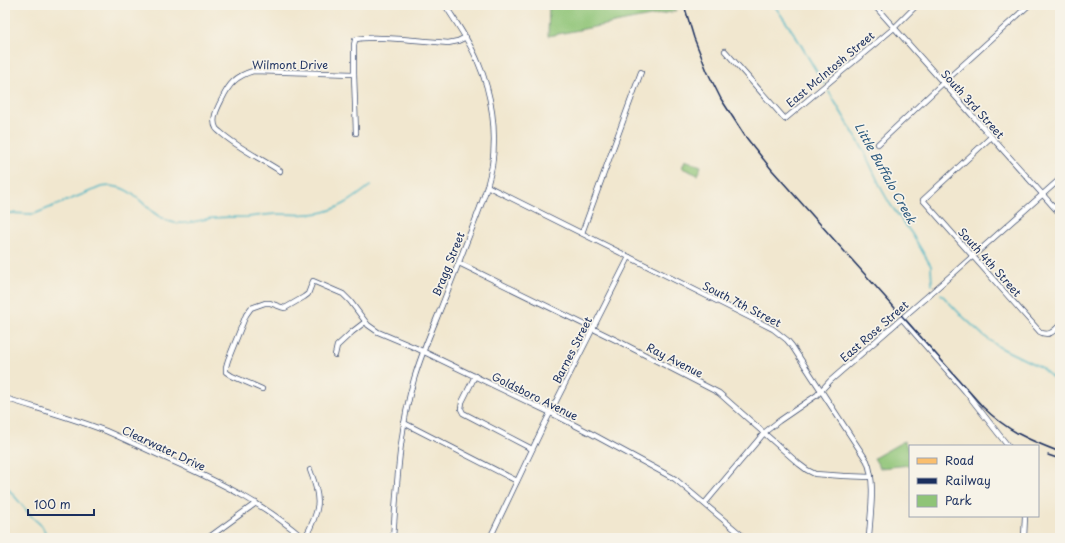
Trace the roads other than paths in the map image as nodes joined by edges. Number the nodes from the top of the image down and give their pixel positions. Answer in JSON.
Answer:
{"nodes":[{"id":1,"x":445,"y":5,"type":"edge"},
{"id":2,"x":874,"y":5,"type":"edge"},
{"id":3,"x":917,"y":5,"type":"edge"},
{"id":4,"x":1029,"y":5,"type":"edge"},
{"id":5,"x":894,"y":28,"type":"junction"},
{"id":6,"x":466,"y":38,"type":"junction"},
{"id":7,"x":725,"y":51,"type":"dead end"},
{"id":8,"x":641,"y":72,"type":"dead end"},
{"id":9,"x":354,"y":74,"type":"junction"},
{"id":10,"x":943,"y":83,"type":"junction"},
{"id":11,"x":356,"y":133,"type":"dead end"},
{"id":12,"x":991,"y":137,"type":"junction"},
{"id":13,"x":878,"y":144,"type":"dead end"},
{"id":14,"x":280,"y":171,"type":"dead end"},
{"id":15,"x":1060,"y":179,"type":"edge"},
{"id":16,"x":487,"y":186,"type":"junction"},
{"id":17,"x":1042,"y":194,"type":"junction"},
{"id":18,"x":1060,"y":214,"type":"edge"},
{"id":19,"x":582,"y":233,"type":"junction"},
{"id":20,"x":973,"y":256,"type":"junction"},
{"id":21,"x":629,"y":257,"type":"junction"},
{"id":22,"x":459,"y":263,"type":"junction"},
{"id":23,"x":902,"y":319,"type":"junction"},
{"id":24,"x":365,"y":322,"type":"junction"},
{"id":25,"x":1060,"y":326,"type":"edge"},
{"id":26,"x":593,"y":330,"type":"junction"},
{"id":27,"x":423,"y":352,"type":"junction"},
{"id":28,"x":335,"y":355,"type":"dead end"},
{"id":29,"x":475,"y":376,"type":"junction"},
{"id":30,"x":262,"y":389,"type":"dead end"},
{"id":31,"x":821,"y":390,"type":"junction"},
{"id":32,"x":5,"y":398,"type":"edge"},
{"id":33,"x":551,"y":413,"type":"junction"},
{"id":34,"x":404,"y":423,"type":"junction"},
{"id":35,"x":765,"y":432,"type":"junction"},
{"id":36,"x":1007,"y":445,"type":"edge"},
{"id":37,"x":532,"y":449,"type":"junction"},
{"id":38,"x":310,"y":470,"type":"dead end"},
{"id":39,"x":871,"y":477,"type":"junction"},
{"id":40,"x":517,"y":481,"type":"junction"},
{"id":41,"x":705,"y":502,"type":"junction"},
{"id":42,"x":256,"y":503,"type":"junction"},
{"id":43,"x":1025,"y":517,"type":"edge"},
{"id":44,"x":208,"y":538,"type":"edge"},
{"id":45,"x":304,"y":538,"type":"edge"},
{"id":46,"x":393,"y":538,"type":"edge"},
{"id":47,"x":490,"y":538,"type":"edge"},
{"id":48,"x":745,"y":538,"type":"edge"},
{"id":49,"x":869,"y":538,"type":"edge"},
{"id":50,"x":1024,"y":538,"type":"edge"}],
"edges":[{"from":1,"to":6,"type":"street","name":"Bragg Street"},
{"from":2,"to":5,"type":"street","name":"South 3rd Street"},
{"from":3,"to":5,"type":"street","name":"East McIntosh Street"},
{"from":4,"to":10,"type":"street"},
{"from":5,"to":7,"type":"street","name":"East McIntosh Street"},
{"from":5,"to":10,"type":"street","name":"South 3rd Street"},
{"from":6,"to":9,"type":"street"},
{"from":6,"to":16,"type":"street","name":"Bragg Street"},
{"from":8,"to":19,"type":"street"},
{"from":9,"to":11,"type":"street"},
{"from":9,"to":14,"type":"street","name":"Wilmont Drive"},
{"from":10,"to":12,"type":"street","name":"South 3rd Street"},
{"from":10,"to":13,"type":"street"},
{"from":12,"to":17,"type":"street","name":"South 3rd Street"},
{"from":12,"to":20,"type":"street","name":"South 4th Street"},
{"from":15,"to":17,"type":"street","name":"East Rose Street"},
{"from":16,"to":19,"type":"street","name":"South 7th Street"},
{"from":16,"to":22,"type":"street","name":"Bragg Street"},
{"from":17,"to":18,"type":"street","name":"South 3rd Street"},
{"from":17,"to":20,"type":"street","name":"East Rose Street"},
{"from":19,"to":21,"type":"street","name":"South 7th Street"},
{"from":20,"to":23,"type":"street","name":"East Rose Street"},
{"from":20,"to":25,"type":"street","name":"South 4th Street"},
{"from":21,"to":26,"type":"street","name":"Barnes Street"},
{"from":21,"to":31,"type":"street","name":"South 7th Street"},
{"from":22,"to":26,"type":"street","name":"Ray Avenue"},
{"from":22,"to":27,"type":"street","name":"Bragg Street"},
{"from":23,"to":31,"type":"street","name":"East Rose Street"},
{"from":23,"to":36,"type":"street"},
{"from":24,"to":27,"type":"street","name":"Goldsboro Avenue"},
{"from":24,"to":28,"type":"street"},
{"from":24,"to":30,"type":"street","name":"Goldsboro Avenue"},
{"from":26,"to":33,"type":"street","name":"Barnes Street"},
{"from":26,"to":35,"type":"street","name":"Ray Avenue"},
{"from":27,"to":29,"type":"street","name":"Goldsboro Avenue"},
{"from":27,"to":34,"type":"street","name":"Bragg Street"},
{"from":29,"to":33,"type":"street","name":"Goldsboro Avenue"},
{"from":29,"to":37,"type":"street"},
{"from":31,"to":35,"type":"street","name":"East Rose Street"},
{"from":31,"to":39,"type":"street","name":"South 7th Street"},
{"from":32,"to":42,"type":"street","name":"Clearwater Drive"},
{"from":33,"to":37,"type":"street","name":"Barnes Street"},
{"from":33,"to":41,"type":"street","name":"Goldsboro Avenue"},
{"from":34,"to":40,"type":"street"},
{"from":34,"to":46,"type":"street","name":"Bragg Street"},
{"from":35,"to":39,"type":"street","name":"Ray Avenue"},
{"from":35,"to":41,"type":"street","name":"East Rose Street"},
{"from":37,"to":40,"type":"street","name":"Barnes Street"},
{"from":38,"to":45,"type":"street"},
{"from":39,"to":49,"type":"street","name":"South 7th Street"},
{"from":40,"to":47,"type":"street","name":"Barnes Street"},
{"from":41,"to":48,"type":"street","name":"Goldsboro Avenue"},
{"from":42,"to":44,"type":"street"},
{"from":42,"to":45,"type":"street","name":"Clearwater Drive"},
{"from":43,"to":50,"type":"street"}]}
